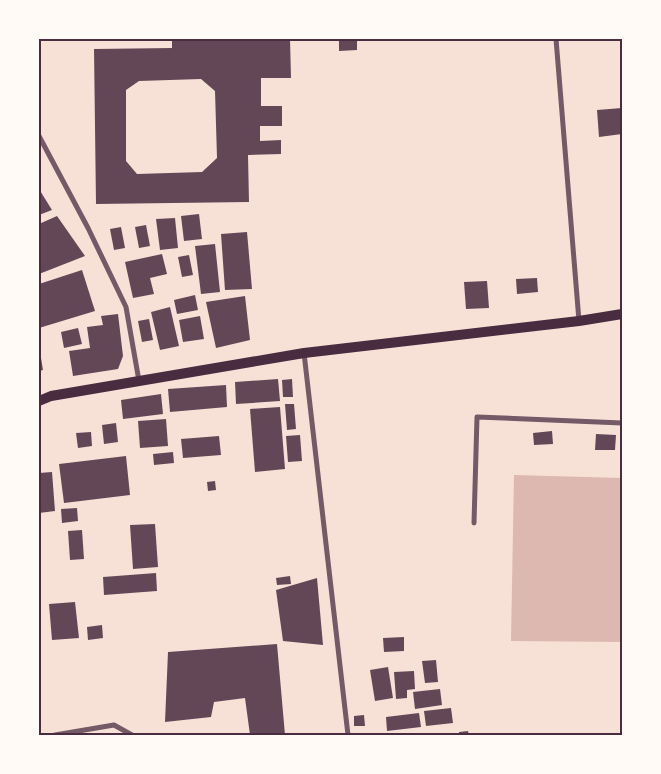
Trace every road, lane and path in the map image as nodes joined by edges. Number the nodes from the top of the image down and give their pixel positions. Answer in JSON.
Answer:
{"nodes":[{"id":1,"x":556,"y":39,"type":"edge"},
{"id":2,"x":39,"y":136,"type":"edge"},
{"id":3,"x":622,"y":314,"type":"edge"},
{"id":4,"x":579,"y":321,"type":"junction"},
{"id":5,"x":304,"y":353,"type":"junction"},
{"id":6,"x":139,"y":381,"type":"junction"},
{"id":7,"x":39,"y":401,"type":"edge"},
{"id":8,"x":622,"y":423,"type":"edge"},
{"id":9,"x":474,"y":523,"type":"dead end"},
{"id":10,"x":55,"y":735,"type":"edge"},
{"id":11,"x":132,"y":735,"type":"edge"},
{"id":12,"x":348,"y":735,"type":"edge"}],
"edges":[{"from":1,"to":4,"type":"street"},
{"from":2,"to":6,"type":"street"},
{"from":3,"to":4,"type":"main road"},
{"from":4,"to":5,"type":"main road"},
{"from":5,"to":6,"type":"main road"},
{"from":5,"to":12,"type":"street"},
{"from":6,"to":7,"type":"main road"},
{"from":8,"to":9,"type":"street"},
{"from":10,"to":11,"type":"street"}]}
